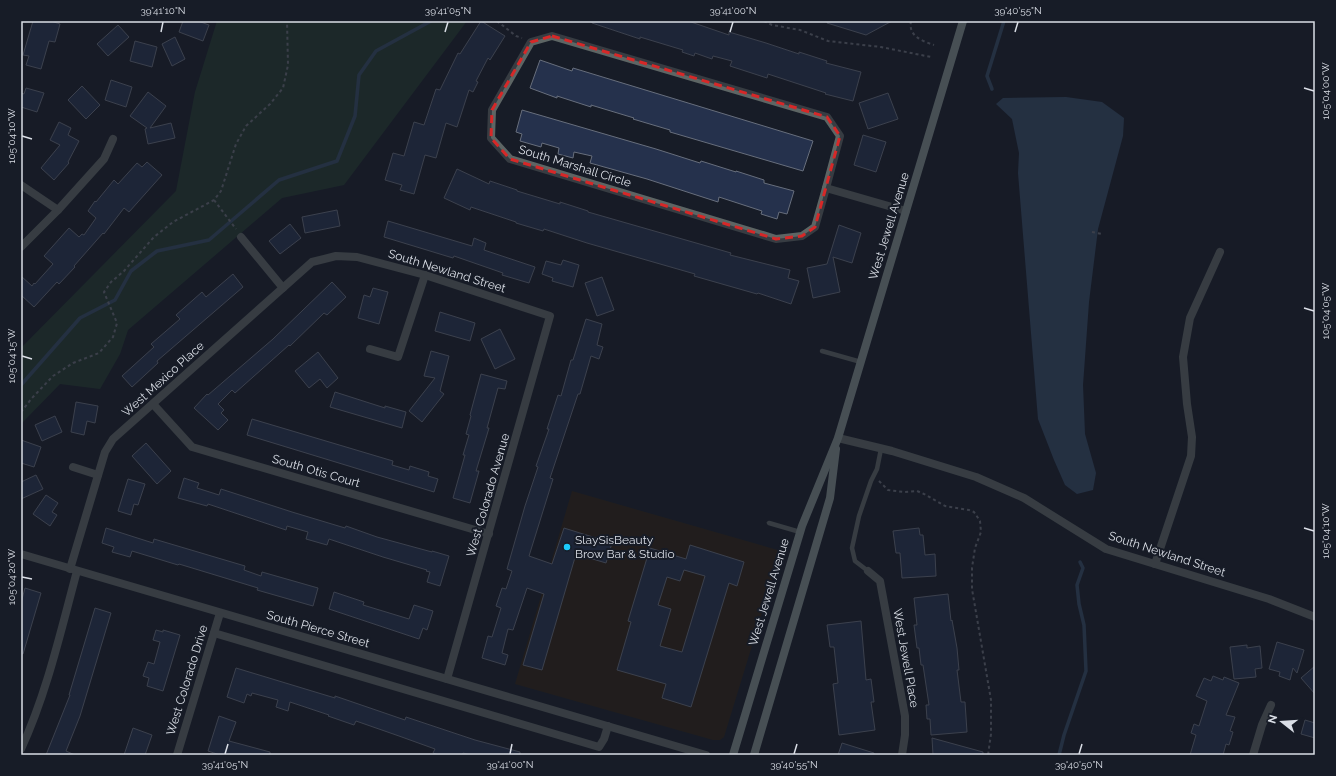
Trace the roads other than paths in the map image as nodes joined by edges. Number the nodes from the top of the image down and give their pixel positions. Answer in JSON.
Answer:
{"nodes":[{"id":1,"x":963,"y":21,"type":"edge"},
{"id":2,"x":113,"y":138,"type":"dead end"},
{"id":3,"x":21,"y":185,"type":"edge"},
{"id":4,"x":826,"y":188,"type":"junction"},
{"id":5,"x":58,"y":210,"type":"junction"},
{"id":6,"x":906,"y":211,"type":"junction"},
{"id":7,"x":241,"y":237,"type":"road end"},
{"id":8,"x":21,"y":247,"type":"edge"},
{"id":9,"x":1220,"y":252,"type":"dead end"},
{"id":10,"x":336,"y":256,"type":"joint"},
{"id":11,"x":425,"y":275,"type":"junction"},
{"id":12,"x":283,"y":288,"type":"junction"},
{"id":13,"x":550,"y":316,"type":"joint"},
{"id":14,"x":370,"y":349,"type":"dead end"},
{"id":15,"x":822,"y":351,"type":"dead end"},
{"id":16,"x":861,"y":362,"type":"junction"},
{"id":17,"x":153,"y":404,"type":"junction"},
{"id":18,"x":838,"y":438,"type":"junction"},
{"id":19,"x":882,"y":449,"type":"junction"},
{"id":20,"x":74,"y":467,"type":"dead end"},
{"id":21,"x":98,"y":475,"type":"junction"},
{"id":22,"x":769,"y":523,"type":"dead end"},
{"id":23,"x":800,"y":532,"type":"junction"},
{"id":24,"x":489,"y":534,"type":"junction"},
{"id":25,"x":21,"y":554,"type":"edge"},
{"id":26,"x":1155,"y":564,"type":"junction"},
{"id":27,"x":74,"y":570,"type":"junction"},
{"id":28,"x":868,"y":571,"type":"joint"},
{"id":29,"x":220,"y":613,"type":"junction"},
{"id":30,"x":1315,"y":617,"type":"edge"},
{"id":31,"x":214,"y":633,"type":"junction"},
{"id":32,"x":447,"y":679,"type":"junction"},
{"id":33,"x":1271,"y":705,"type":"dead end"},
{"id":34,"x":608,"y":726,"type":"junction"},
{"id":35,"x":21,"y":749,"type":"edge"},
{"id":36,"x":177,"y":755,"type":"edge"},
{"id":37,"x":706,"y":755,"type":"edge"},
{"id":38,"x":733,"y":755,"type":"edge"},
{"id":39,"x":754,"y":755,"type":"edge"},
{"id":40,"x":902,"y":755,"type":"edge"},
{"id":41,"x":1253,"y":755,"type":"edge"}],
"edges":[{"from":1,"to":6,"type":"main road","name":"West Jewell Avenue"},
{"from":2,"to":5,"type":"street"},
{"from":3,"to":5,"type":"street"},
{"from":4,"to":4,"type":"street","name":"South Marshall Circle"},
{"from":4,"to":6,"type":"street"},
{"from":5,"to":8,"type":"street"},
{"from":6,"to":16,"type":"main road","name":"West Jewell Avenue"},
{"from":7,"to":12,"type":"street"},
{"from":9,"to":26,"type":"street"},
{"from":10,"to":11,"type":"street","name":"South Newland Street"},
{"from":10,"to":12,"type":"street","name":"West Mexico Place"},
{"from":11,"to":13,"type":"street","name":"South Newland Street"},
{"from":11,"to":14,"type":"street"},
{"from":12,"to":17,"type":"street","name":"West Mexico Place"},
{"from":13,"to":24,"type":"street","name":"West Colorado Avenue"},
{"from":15,"to":16,"type":"lane"},
{"from":16,"to":18,"type":"main road","name":"West Jewell Avenue"},
{"from":17,"to":21,"type":"street","name":"West Mexico Place"},
{"from":17,"to":24,"type":"street","name":"South Otis Court"},
{"from":18,"to":19,"type":"street","name":"South Newland Street"},
{"from":18,"to":23,"type":"main road","name":"West Jewell Avenue"},
{"from":18,"to":39,"type":"main road","name":"West Jewell Avenue"},
{"from":19,"to":26,"type":"street","name":"South Newland Street"},
{"from":19,"to":28,"type":"lane"},
{"from":20,"to":21,"type":"street"},
{"from":21,"to":27,"type":"street","name":"West Mexico Place"},
{"from":22,"to":23,"type":"lane"},
{"from":23,"to":38,"type":"main road","name":"West Jewell Avenue"},
{"from":24,"to":32,"type":"street","name":"West Colorado Avenue"},
{"from":25,"to":27,"type":"street","name":"South Pierce Street"},
{"from":26,"to":30,"type":"street","name":"South Newland Street"},
{"from":27,"to":29,"type":"street","name":"South Pierce Street"},
{"from":27,"to":35,"type":"street","name":"West Mexico Place"},
{"from":28,"to":40,"type":"street","name":"West Jewell Place"},
{"from":29,"to":31,"type":"street","name":"West Colorado Drive"},
{"from":29,"to":32,"type":"street","name":"South Pierce Street"},
{"from":31,"to":34,"type":"street"},
{"from":31,"to":36,"type":"street","name":"West Colorado Drive"},
{"from":32,"to":34,"type":"street","name":"South Pierce Street"},
{"from":33,"to":41,"type":"street"},
{"from":34,"to":37,"type":"street","name":"South Pierce Street"}]}
